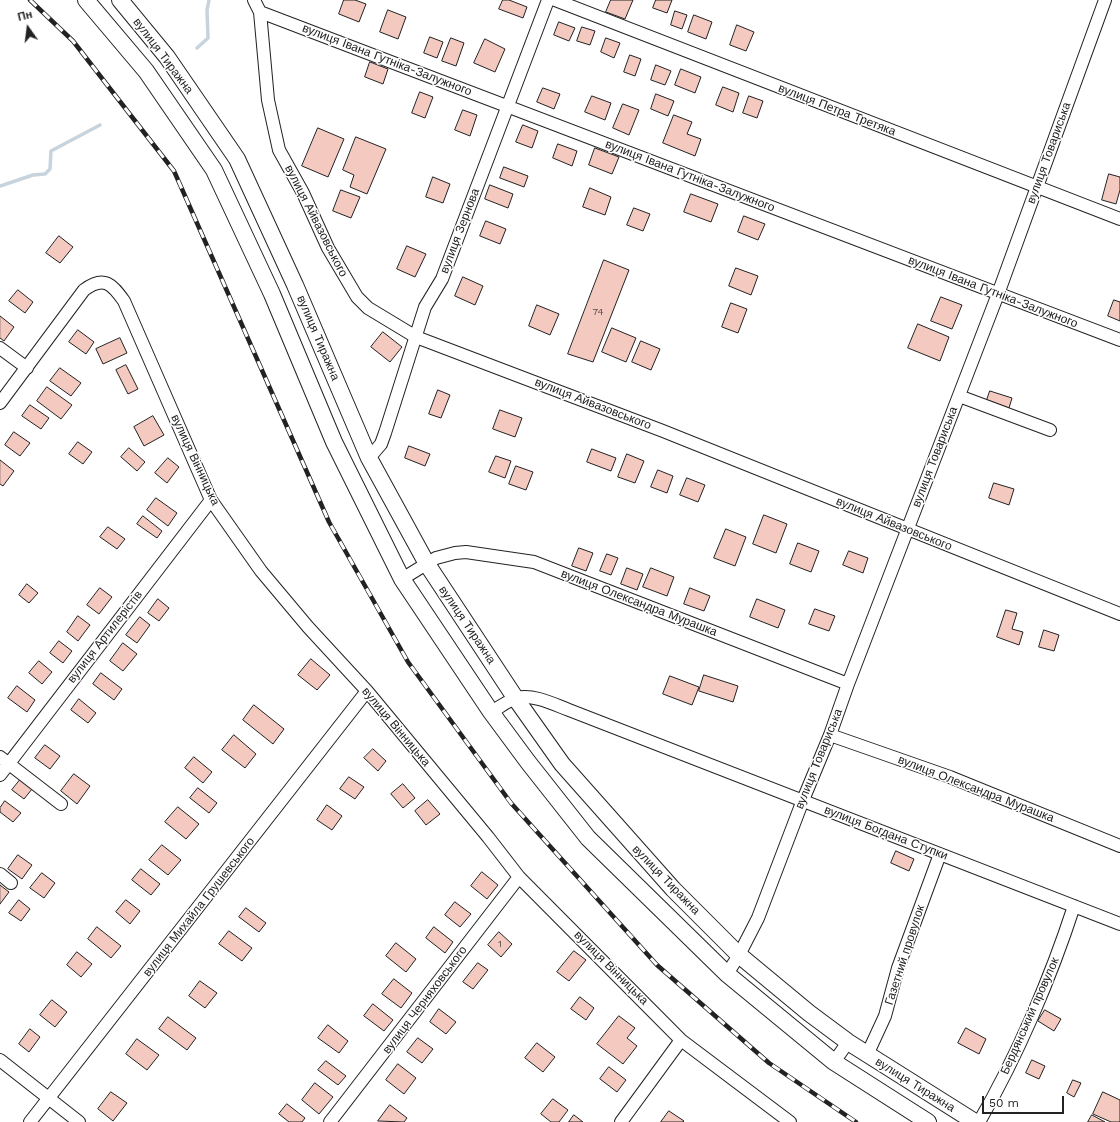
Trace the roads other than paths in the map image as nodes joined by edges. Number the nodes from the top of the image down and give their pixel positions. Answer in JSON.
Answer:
{"nodes":[{"id":1,"x":86,"y":0,"type":"edge"},
{"id":2,"x":120,"y":0,"type":"edge"},
{"id":3,"x":254,"y":0,"type":"edge"},
{"id":4,"x":548,"y":0,"type":"edge"},
{"id":5,"x":555,"y":0,"type":"edge"},
{"id":6,"x":1105,"y":0,"type":"edge"},
{"id":7,"x":260,"y":12,"type":"junction"},
{"id":8,"x":508,"y":106,"type":"junction"},
{"id":9,"x":1036,"y":187,"type":"junction"},
{"id":10,"x":1120,"y":219,"type":"edge"},
{"id":11,"x":998,"y":294,"type":"junction"},
{"id":12,"x":416,"y":337,"type":"junction"},
{"id":13,"x":1120,"y":340,"type":"edge"},
{"id":14,"x":0,"y":348,"type":"edge"},
{"id":15,"x":27,"y":368,"type":"junction"},
{"id":16,"x":959,"y":396,"type":"junction"},
{"id":17,"x":0,"y":403,"type":"edge"},
{"id":18,"x":1050,"y":430,"type":"dead end"},
{"id":19,"x":370,"y":458,"type":"junction"},
{"id":20,"x":211,"y":500,"type":"junction"},
{"id":21,"x":907,"y":529,"type":"junction"},
{"id":22,"x":426,"y":564,"type":"junction"},
{"id":23,"x":402,"y":579,"type":"junction"},
{"id":24,"x":1120,"y":614,"type":"edge"},
{"id":25,"x":848,"y":684,"type":"junction"},
{"id":26,"x":367,"y":691,"type":"junction"},
{"id":27,"x":516,"y":698,"type":"junction"},
{"id":28,"x":491,"y":712,"type":"junction"},
{"id":29,"x":830,"y":735,"type":"junction"},
{"id":30,"x":4,"y":760,"type":"edge"},
{"id":31,"x":0,"y":775,"type":"edge"},
{"id":32,"x":803,"y":800,"type":"junction"},
{"id":33,"x":61,"y":804,"type":"dead end"},
{"id":34,"x":1120,"y":846,"type":"edge"},
{"id":35,"x":940,"y":854,"type":"junction"},
{"id":36,"x":0,"y":874,"type":"edge"},
{"id":37,"x":518,"y":877,"type":"junction"},
{"id":38,"x":11,"y":883,"type":"dead end"},
{"id":39,"x":1074,"y":906,"type":"junction"},
{"id":40,"x":1120,"y":924,"type":"edge"},
{"id":41,"x":739,"y":955,"type":"junction"},
{"id":42,"x":727,"y":974,"type":"junction"},
{"id":43,"x":681,"y":1040,"type":"junction"},
{"id":44,"x":848,"y":1042,"type":"junction"},
{"id":45,"x":867,"y":1055,"type":"junction"},
{"id":46,"x":0,"y":1060,"type":"edge"},
{"id":47,"x":834,"y":1062,"type":"junction"},
{"id":48,"x":48,"y":1098,"type":"junction"},
{"id":49,"x":30,"y":1122,"type":"edge"},
{"id":50,"x":79,"y":1122,"type":"edge"},
{"id":51,"x":330,"y":1122,"type":"edge"},
{"id":52,"x":621,"y":1122,"type":"edge"},
{"id":53,"x":790,"y":1122,"type":"edge"},
{"id":54,"x":928,"y":1122,"type":"edge"},
{"id":55,"x":975,"y":1122,"type":"edge"},
{"id":56,"x":979,"y":1122,"type":"edge"}],
"edges":[{"from":1,"to":23,"type":"main road","name":"вулиця Тиражна"},
{"from":2,"to":19,"type":"main road","name":"вулиця Тиражна"},
{"from":3,"to":7,"type":"street"},
{"from":4,"to":8,"type":"street","name":"вулиця Зернова"},
{"from":5,"to":9,"type":"street","name":"вулиця Петра Третяка"},
{"from":6,"to":9,"type":"street","name":"вулиця Товариська"},
{"from":7,"to":8,"type":"street","name":"вулиця Івана Гутніка-Залужного"},
{"from":7,"to":12,"type":"street","name":"вулиця Айвазовського"},
{"from":8,"to":11,"type":"street","name":"вулиця Івана Гутніка-Залужного"},
{"from":8,"to":12,"type":"street","name":"вулиця Зернова"},
{"from":9,"to":10,"type":"street","name":"вулиця Петра Третяка"},
{"from":9,"to":11,"type":"street","name":"вулиця Товариська"},
{"from":11,"to":13,"type":"street","name":"вулиця Івана Гутніка-Залужного"},
{"from":11,"to":16,"type":"street","name":"вулиця Товариська"},
{"from":12,"to":19,"type":"street","name":"вулиця Зернова"},
{"from":12,"to":21,"type":"street","name":"вулиця Айвазовського"},
{"from":14,"to":15,"type":"street"},
{"from":15,"to":17,"type":"street"},
{"from":15,"to":20,"type":"street","name":"вулиця Вінницька"},
{"from":16,"to":18,"type":"street"},
{"from":16,"to":21,"type":"street","name":"вулиця Товариська"},
{"from":19,"to":22,"type":"main road","name":"вулиця Тиражна"},
{"from":20,"to":26,"type":"street","name":"вулиця Вінницька"},
{"from":20,"to":30,"type":"street","name":"вулиця Артилерістів"},
{"from":21,"to":24,"type":"street","name":"вулиця Айвазовського"},
{"from":21,"to":25,"type":"street","name":"вулиця Товариська"},
{"from":22,"to":23,"type":"street","name":"вулиця Олександра Мурашка"},
{"from":22,"to":25,"type":"street","name":"вулиця Олександра Мурашка"},
{"from":22,"to":27,"type":"main road","name":"вулиця Тиражна"},
{"from":23,"to":28,"type":"main road","name":"вулиця Тиражна"},
{"from":25,"to":29,"type":"street","name":"вулиця Товариська"},
{"from":26,"to":37,"type":"street","name":"вулиця Вінницька"},
{"from":26,"to":48,"type":"street","name":"вулиця Михайла Грушевського"},
{"from":27,"to":28,"type":"street"},
{"from":27,"to":32,"type":"street","name":"вулиця Богдана Ступки"},
{"from":27,"to":41,"type":"main road","name":"вулиця Тиражна"},
{"from":28,"to":42,"type":"main road","name":"вулиця Тиражна"},
{"from":29,"to":32,"type":"street","name":"вулиця Товариська"},
{"from":29,"to":34,"type":"street","name":"вулиця Олександра Мурашка"},
{"from":30,"to":31,"type":"street","name":"вулиця Артилерістів"},
{"from":30,"to":33,"type":"street"},
{"from":32,"to":35,"type":"street","name":"вулиця Богдана Ступки"},
{"from":32,"to":41,"type":"street","name":"вулиця Товариська"},
{"from":35,"to":39,"type":"street","name":"вулиця Богдана Ступки"},
{"from":35,"to":45,"type":"street","name":"Газетний провулок"},
{"from":36,"to":38,"type":"street"},
{"from":37,"to":43,"type":"street","name":"вулиця Вінницька"},
{"from":37,"to":51,"type":"street","name":"вулиця Черняховського"},
{"from":39,"to":40,"type":"street","name":"вулиця Богдана Ступки"},
{"from":39,"to":56,"type":"street","name":"Бердянський провулок"},
{"from":41,"to":42,"type":"street","name":"вулиця Товариська"},
{"from":41,"to":44,"type":"main road","name":"вулиця Тиражна"},
{"from":42,"to":47,"type":"main road","name":"вулиця Тиражна"},
{"from":43,"to":52,"type":"street"},
{"from":43,"to":53,"type":"street","name":"вулиця Вінницька"},
{"from":44,"to":45,"type":"main road","name":"вулиця Тиражна"},
{"from":44,"to":47,"type":"street"},
{"from":45,"to":55,"type":"main road","name":"вулиця Тиражна"},
{"from":46,"to":48,"type":"street"},
{"from":47,"to":54,"type":"main road","name":"вулиця Тиражна"},
{"from":48,"to":49,"type":"street","name":"вулиця Михайла Грушевського"},
{"from":48,"to":50,"type":"street"}]}
